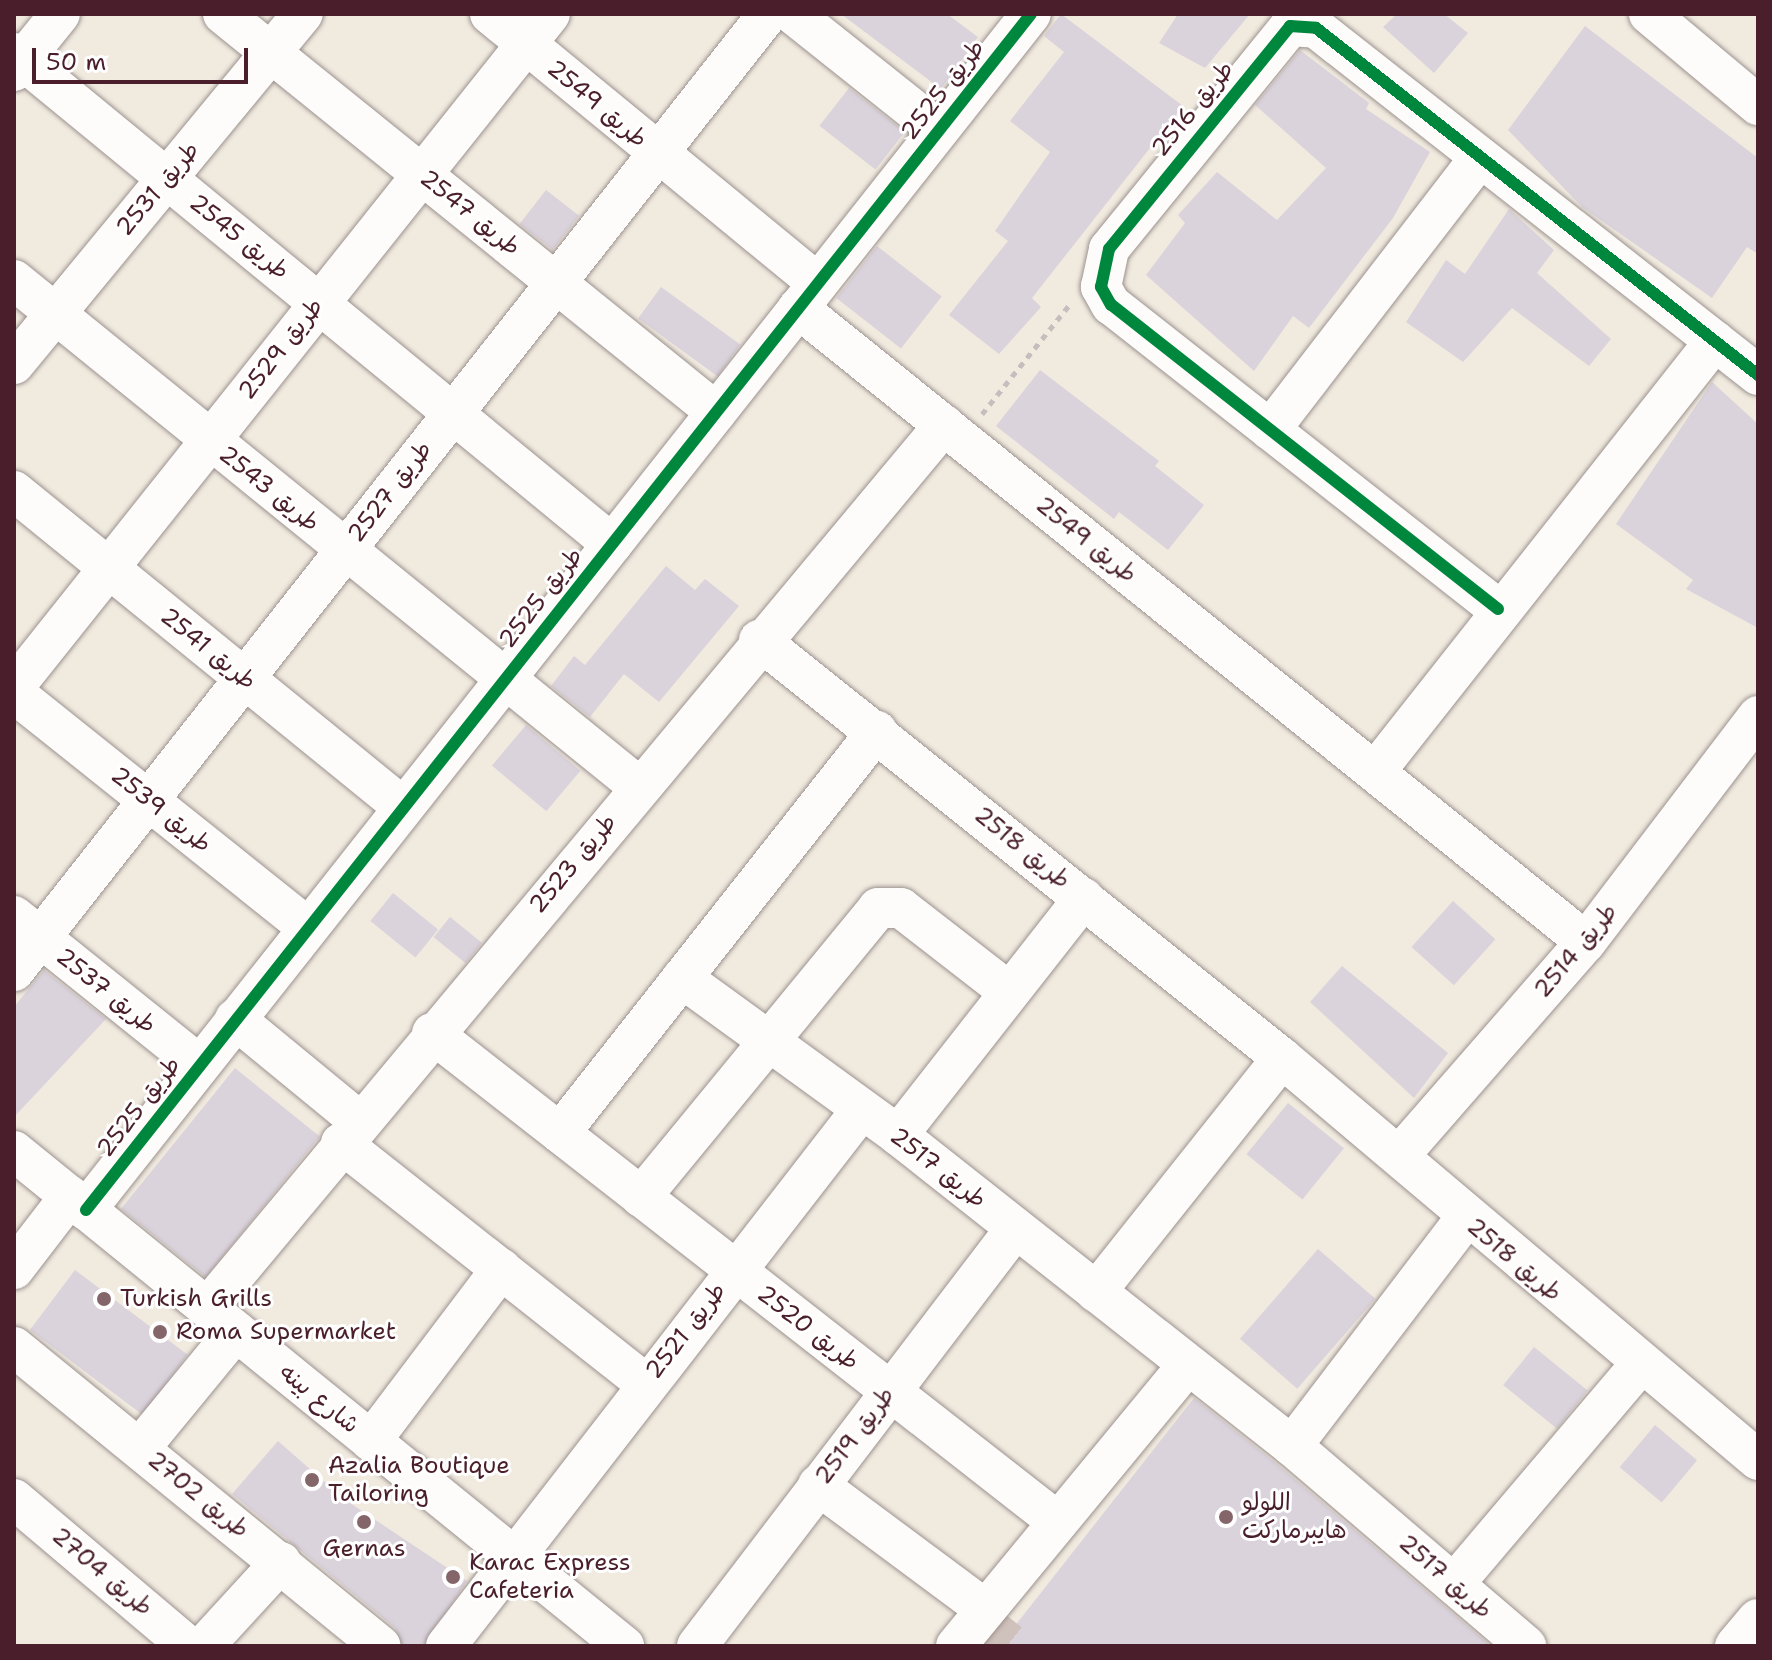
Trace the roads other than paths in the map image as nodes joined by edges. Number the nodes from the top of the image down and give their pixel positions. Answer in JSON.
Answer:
{"nodes":[{"id":1,"x":60,"y":14,"type":"edge"},
{"id":2,"x":223,"y":14,"type":"edge"},
{"id":3,"x":303,"y":14,"type":"edge"},
{"id":4,"x":490,"y":14,"type":"edge"},
{"id":5,"x":768,"y":14,"type":"edge"},
{"id":6,"x":793,"y":14,"type":"edge"},
{"id":7,"x":1031,"y":14,"type":"edge"},
{"id":8,"x":1649,"y":14,"type":"edge"},
{"id":9,"x":538,"y":29,"type":"edge"},
{"id":10,"x":271,"y":52,"type":"junction"},
{"id":11,"x":17,"y":62,"type":"edge"},
{"id":12,"x":1758,"y":105,"type":"edge"},
{"id":13,"x":939,"y":130,"type":"junction"},
{"id":14,"x":657,"y":155,"type":"junction"},
{"id":15,"x":1480,"y":157,"type":"junction"},
{"id":16,"x":424,"y":176,"type":"junction"},
{"id":17,"x":167,"y":178,"type":"junction"},
{"id":18,"x":14,"y":280,"type":"edge"},
{"id":19,"x":556,"y":283,"type":"junction"},
{"id":20,"x":808,"y":295,"type":"junction"},
{"id":21,"x":317,"y":302,"type":"junction"},
{"id":22,"x":55,"y":314,"type":"junction"},
{"id":23,"x":1715,"y":341,"type":"junction"},
{"id":24,"x":14,"y":364,"type":"edge"},
{"id":25,"x":1758,"y":375,"type":"edge"},
{"id":26,"x":716,"y":412,"type":"junction"},
{"id":27,"x":453,"y":413,"type":"junction"},
{"id":28,"x":1270,"y":430,"type":"junction"},
{"id":29,"x":952,"y":432,"type":"junction"},
{"id":30,"x":209,"y":440,"type":"junction"},
{"id":31,"x":14,"y":491,"type":"edge"},
{"id":32,"x":612,"y":544,"type":"junction"},
{"id":33,"x":345,"y":550,"type":"junction"},
{"id":34,"x":108,"y":567,"type":"junction"},
{"id":35,"x":1498,"y":609,"type":"junction"},
{"id":36,"x":759,"y":640,"type":"junction"},
{"id":37,"x":244,"y":678,"type":"junction"},
{"id":38,"x":504,"y":679,"type":"junction"},
{"id":39,"x":14,"y":690,"type":"edge"},
{"id":40,"x":877,"y":731,"type":"junction"},
{"id":41,"x":1753,"y":734,"type":"edge"},
{"id":42,"x":1375,"y":772,"type":"junction"},
{"id":43,"x":638,"y":786,"type":"junction"},
{"id":44,"x":148,"y":800,"type":"junction"},
{"id":45,"x":403,"y":807,"type":"junction"},
{"id":46,"x":1084,"y":898,"type":"junction"},
{"id":47,"x":27,"y":927,"type":"edge"},
{"id":48,"x":308,"y":928,"type":"junction"},
{"id":49,"x":1586,"y":942,"type":"junction"},
{"id":50,"x":14,"y":971,"type":"edge"},
{"id":51,"x":682,"y":978,"type":"junction"},
{"id":52,"x":1008,"y":991,"type":"junction"},
{"id":53,"x":235,"y":1019,"type":"junction"},
{"id":54,"x":432,"y":1033,"type":"junction"},
{"id":55,"x":769,"y":1042,"type":"junction"},
{"id":56,"x":1282,"y":1058,"type":"junction"},
{"id":57,"x":199,"y":1065,"type":"junction"},
{"id":58,"x":862,"y":1109,"type":"junction"},
{"id":59,"x":350,"y":1132,"type":"junction"},
{"id":60,"x":560,"y":1133,"type":"junction"},
{"id":61,"x":898,"y":1135,"type":"junction"},
{"id":62,"x":14,"y":1151,"type":"edge"},
{"id":63,"x":1399,"y":1156,"type":"junction"},
{"id":64,"x":641,"y":1197,"type":"junction"},
{"id":65,"x":78,"y":1203,"type":"junction"},
{"id":66,"x":1465,"y":1219,"type":"junction"},
{"id":67,"x":1015,"y":1229,"type":"junction"},
{"id":68,"x":14,"y":1269,"type":"edge"},
{"id":69,"x":501,"y":1269,"type":"junction"},
{"id":70,"x":734,"y":1270,"type":"junction"},
{"id":71,"x":1096,"y":1292,"type":"junction"},
{"id":72,"x":222,"y":1319,"type":"junction"},
{"id":73,"x":14,"y":1347,"type":"edge"},
{"id":74,"x":1188,"y":1365,"type":"junction"},
{"id":75,"x":1639,"y":1366,"type":"junction"},
{"id":76,"x":645,"y":1383,"type":"junction"},
{"id":77,"x":889,"y":1391,"type":"junction"},
{"id":78,"x":371,"y":1441,"type":"junction"},
{"id":79,"x":1292,"y":1446,"type":"junction"},
{"id":80,"x":140,"y":1448,"type":"junction"},
{"id":81,"x":1758,"y":1460,"type":"edge"},
{"id":82,"x":818,"y":1485,"type":"junction"},
{"id":83,"x":14,"y":1499,"type":"edge"},
{"id":84,"x":1058,"y":1522,"type":"junction"},
{"id":85,"x":513,"y":1557,"type":"junction"},
{"id":86,"x":281,"y":1562,"type":"junction"},
{"id":87,"x":1454,"y":1584,"type":"junction"},
{"id":88,"x":985,"y":1609,"type":"junction"},
{"id":89,"x":1758,"y":1619,"type":"edge"},
{"id":90,"x":188,"y":1646,"type":"edge"},
{"id":91,"x":204,"y":1646,"type":"edge"},
{"id":92,"x":380,"y":1646,"type":"edge"},
{"id":93,"x":446,"y":1646,"type":"edge"},
{"id":94,"x":624,"y":1646,"type":"edge"},
{"id":95,"x":697,"y":1646,"type":"edge"},
{"id":96,"x":956,"y":1646,"type":"edge"},
{"id":97,"x":1526,"y":1646,"type":"edge"},
{"id":98,"x":1735,"y":1646,"type":"edge"}],
"edges":[{"from":1,"to":11,"type":"street"},
{"from":2,"to":10,"type":"street","name":"طريق 2547"},
{"from":3,"to":10,"type":"street","name":"طريق 2531"},
{"from":4,"to":9,"type":"street","name":"طريق 2549"},
{"from":5,"to":14,"type":"street","name":"طريق 2527"},
{"from":6,"to":13,"type":"street"},
{"from":7,"to":13,"type":"street","name":"طريق 2525"},
{"from":8,"to":12,"type":"street"},
{"from":9,"to":14,"type":"street","name":"طريق 2549"},
{"from":9,"to":16,"type":"street","name":"طريق 2529"},
{"from":10,"to":16,"type":"street","name":"طريق 2547"},
{"from":10,"to":17,"type":"street","name":"طريق 2531"},
{"from":11,"to":17,"type":"street","name":"طريق 2545"},
{"from":13,"to":20,"type":"street","name":"طريق 2525"},
{"from":14,"to":19,"type":"street","name":"طريق 2527"},
{"from":14,"to":20,"type":"street","name":"طريق 2549"},
{"from":15,"to":23,"type":"street","name":"طريق 2516"},
{"from":15,"to":28,"type":"street"},
{"from":15,"to":28,"type":"street","name":"طريق 2516"},
{"from":16,"to":19,"type":"street","name":"طريق 2547"},
{"from":16,"to":21,"type":"street","name":"طريق 2529"},
{"from":17,"to":21,"type":"street","name":"طريق 2545"},
{"from":17,"to":22,"type":"street","name":"طريق 2531"},
{"from":18,"to":22,"type":"street","name":"طريق 2543"},
{"from":19,"to":26,"type":"street","name":"طريق 2547"},
{"from":19,"to":27,"type":"street","name":"طريق 2527"},
{"from":20,"to":26,"type":"street","name":"طريق 2525"},
{"from":20,"to":29,"type":"street","name":"طريق 2549"},
{"from":21,"to":27,"type":"street","name":"طريق 2545"},
{"from":21,"to":30,"type":"street","name":"طريق 2529"},
{"from":22,"to":24,"type":"street","name":"طريق 2531"},
{"from":22,"to":30,"type":"street","name":"طريق 2543"},
{"from":23,"to":25,"type":"street","name":"طريق 2516"},
{"from":23,"to":35,"type":"street"},
{"from":26,"to":32,"type":"street","name":"طريق 2525"},
{"from":27,"to":32,"type":"street","name":"طريق 2545"},
{"from":27,"to":33,"type":"street","name":"طريق 2527"},
{"from":28,"to":35,"type":"street"},
{"from":29,"to":36,"type":"street","name":"طريق 2523"},
{"from":29,"to":42,"type":"street","name":"طريق 2549"},
{"from":30,"to":33,"type":"street","name":"طريق 2543"},
{"from":30,"to":34,"type":"street","name":"طريق 2529"},
{"from":31,"to":34,"type":"street","name":"طريق 2541"},
{"from":32,"to":38,"type":"street","name":"طريق 2525"},
{"from":33,"to":37,"type":"street","name":"طريق 2527"},
{"from":33,"to":38,"type":"street","name":"طريق 2543"},
{"from":34,"to":37,"type":"street","name":"طريق 2541"},
{"from":34,"to":39,"type":"street","name":"طريق 2529"},
{"from":35,"to":42,"type":"street"},
{"from":36,"to":40,"type":"street","name":"طريق 2518"},
{"from":36,"to":43,"type":"street","name":"طريق 2523"},
{"from":37,"to":44,"type":"street","name":"طريق 2527"},
{"from":37,"to":45,"type":"street","name":"طريق 2541"},
{"from":38,"to":43,"type":"street","name":"طريق 2543"},
{"from":38,"to":45,"type":"street","name":"طريق 2525"},
{"from":39,"to":44,"type":"street","name":"طريق 2539"},
{"from":40,"to":46,"type":"street","name":"طريق 2518"},
{"from":40,"to":51,"type":"street"},
{"from":41,"to":49,"type":"street","name":"طريق 2514"},
{"from":42,"to":49,"type":"street","name":"طريق 2549"},
{"from":43,"to":54,"type":"street","name":"طريق 2523"},
{"from":44,"to":47,"type":"street","name":"طريق 2527"},
{"from":44,"to":48,"type":"street","name":"طريق 2539"},
{"from":45,"to":48,"type":"street","name":"طريق 2525"},
{"from":46,"to":52,"type":"street"},
{"from":46,"to":56,"type":"street","name":"طريق 2518"},
{"from":47,"to":50,"type":"street","name":"طريق 2527"},
{"from":47,"to":57,"type":"street","name":"طريق 2537"},
{"from":48,"to":53,"type":"street","name":"طريق 2525"},
{"from":49,"to":63,"type":"street","name":"طريق 2514"},
{"from":51,"to":55,"type":"street","name":"طريق 2517"},
{"from":51,"to":60,"type":"street"},
{"from":52,"to":55,"type":"street"},
{"from":52,"to":61,"type":"street"},
{"from":53,"to":57,"type":"street","name":"طريق 2525"},
{"from":53,"to":59,"type":"street"},
{"from":54,"to":59,"type":"street","name":"طريق 2523"},
{"from":54,"to":60,"type":"street","name":"طريق 2520"},
{"from":55,"to":58,"type":"street","name":"طريق 2517"},
{"from":55,"to":64,"type":"street"},
{"from":56,"to":63,"type":"street","name":"طريق 2518"},
{"from":56,"to":71,"type":"street"},
{"from":57,"to":65,"type":"street","name":"طريق 2525"},
{"from":58,"to":61,"type":"street","name":"طريق 2517"},
{"from":58,"to":70,"type":"street","name":"طريق 2521"},
{"from":59,"to":69,"type":"street"},
{"from":59,"to":72,"type":"street","name":"طريق 2523"},
{"from":60,"to":64,"type":"street","name":"طريق 2520"},
{"from":61,"to":67,"type":"street","name":"طريق 2517"},
{"from":62,"to":65,"type":"street","name":"شارع بينه"},
{"from":63,"to":66,"type":"street","name":"طريق 2518"},
{"from":64,"to":70,"type":"street","name":"طريق 2520"},
{"from":65,"to":68,"type":"street","name":"طريق 2525"},
{"from":65,"to":72,"type":"street","name":"شارع بينه"},
{"from":66,"to":75,"type":"street","name":"طريق 2518"},
{"from":66,"to":79,"type":"street"},
{"from":67,"to":71,"type":"street","name":"طريق 2517"},
{"from":67,"to":77,"type":"street","name":"طريق 2519"},
{"from":69,"to":76,"type":"street"},
{"from":69,"to":78,"type":"street"},
{"from":70,"to":76,"type":"street","name":"طريق 2521"},
{"from":70,"to":77,"type":"street","name":"طريق 2520"},
{"from":71,"to":74,"type":"street","name":"طريق 2517"},
{"from":72,"to":78,"type":"street","name":"شارع بينه"},
{"from":72,"to":80,"type":"street","name":"طريق 2523"},
{"from":73,"to":80,"type":"street","name":"طريق 2702"},
{"from":74,"to":79,"type":"street","name":"طريق 2517"},
{"from":74,"to":84,"type":"street"},
{"from":75,"to":81,"type":"street","name":"طريق 2518"},
{"from":75,"to":87,"type":"street"},
{"from":76,"to":85,"type":"street","name":"طريق 2521"},
{"from":77,"to":82,"type":"street","name":"طريق 2519"},
{"from":77,"to":84,"type":"street","name":"طريق 2520"},
{"from":78,"to":85,"type":"street","name":"شارع بينه"},
{"from":79,"to":87,"type":"street","name":"طريق 2517"},
{"from":80,"to":86,"type":"street","name":"طريق 2702"},
{"from":82,"to":88,"type":"street"},
{"from":82,"to":95,"type":"street","name":"طريق 2519"},
{"from":83,"to":90,"type":"street","name":"طريق 2704"},
{"from":84,"to":88,"type":"street"},
{"from":85,"to":93,"type":"street","name":"طريق 2521"},
{"from":85,"to":94,"type":"street","name":"شارع بينه"},
{"from":86,"to":91,"type":"street"},
{"from":86,"to":92,"type":"street","name":"طريق 2702"},
{"from":87,"to":97,"type":"street","name":"طريق 2517"},
{"from":88,"to":96,"type":"street"},
{"from":89,"to":98,"type":"street"}]}
